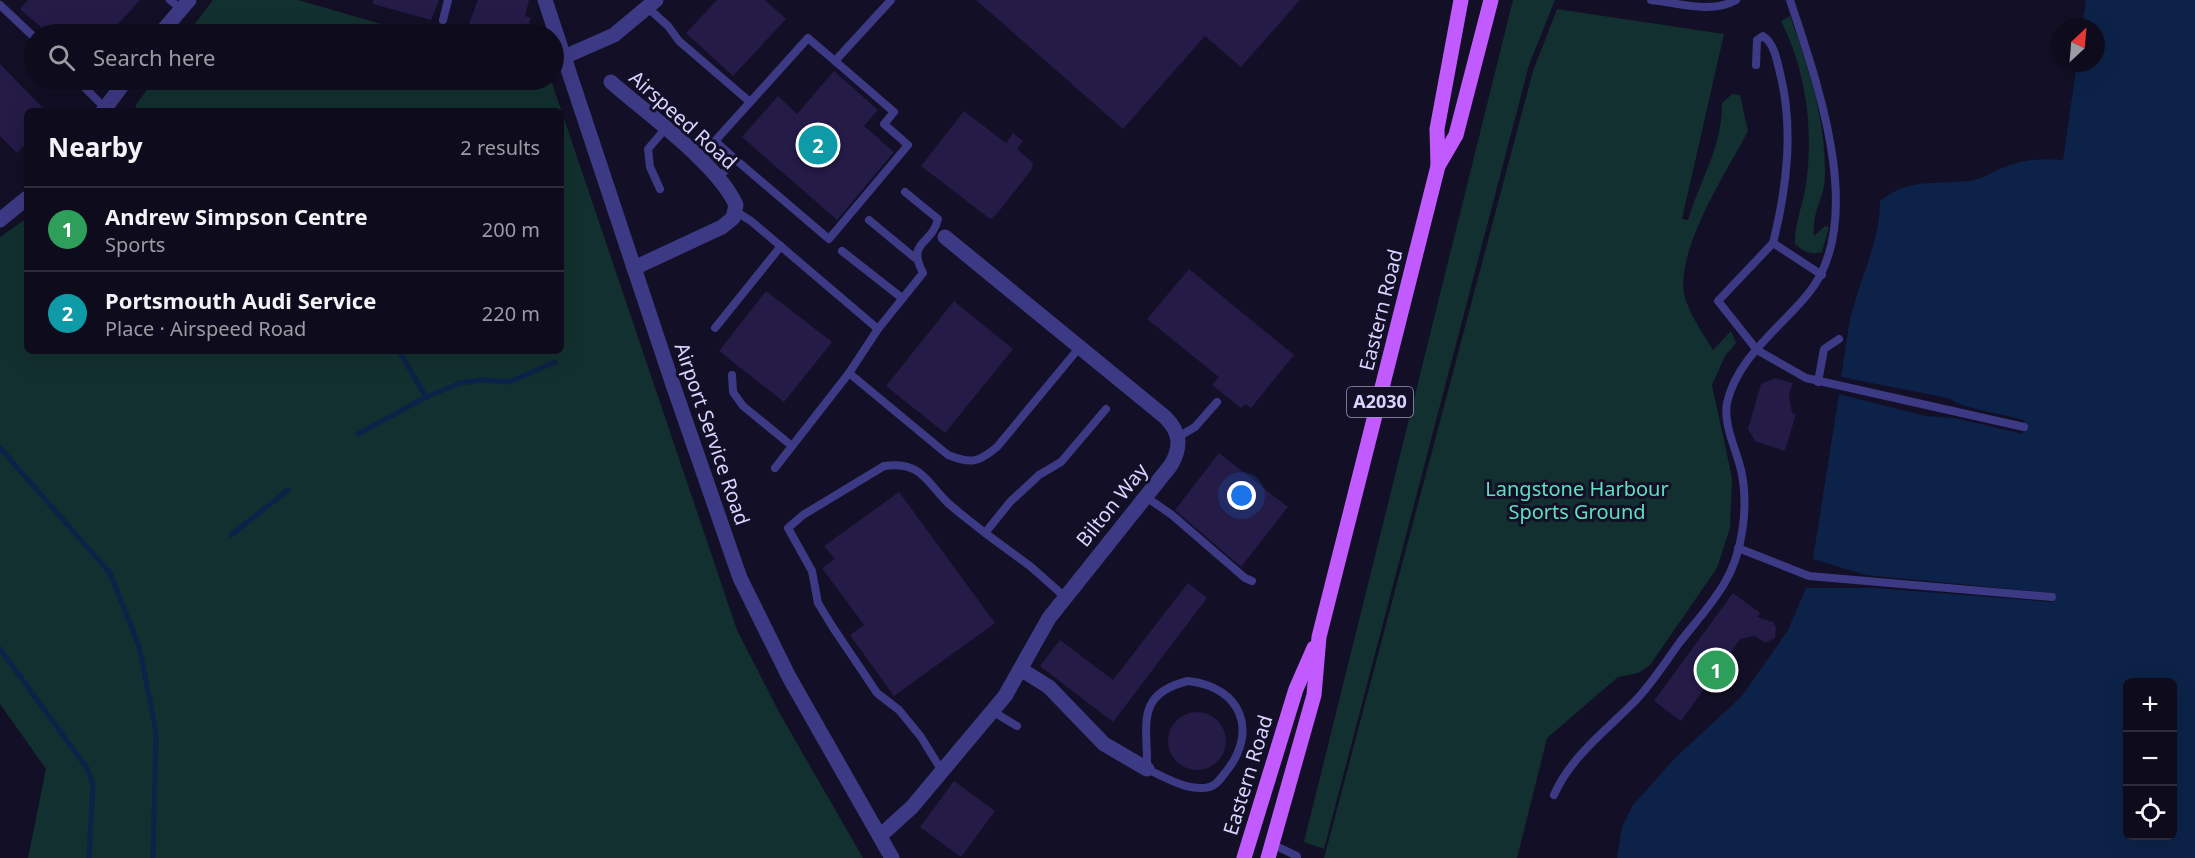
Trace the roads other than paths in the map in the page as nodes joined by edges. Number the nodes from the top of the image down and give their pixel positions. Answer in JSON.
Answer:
{"nodes":[{"id":1,"x":448,"y":0,"type":"edge"},
{"id":2,"x":545,"y":0,"type":"edge"},
{"id":3,"x":891,"y":0,"type":"edge"},
{"id":4,"x":1461,"y":0,"type":"edge"},
{"id":5,"x":1491,"y":0,"type":"edge"},
{"id":6,"x":1651,"y":0,"type":"edge"},
{"id":7,"x":1736,"y":0,"type":"edge"},
{"id":8,"x":1790,"y":0,"type":"edge"},
{"id":9,"x":180,"y":3,"type":"edge"},
{"id":10,"x":652,"y":4,"type":"edge"},
{"id":11,"x":0,"y":5,"type":"edge"},
{"id":12,"x":443,"y":20,"type":"dead end"},
{"id":13,"x":166,"y":24,"type":"edge"},
{"id":14,"x":553,"y":24,"type":"edge"},
{"id":15,"x":24,"y":28,"type":"edge"},
{"id":16,"x":564,"y":57,"type":"joint"},
{"id":17,"x":835,"y":61,"type":"junction"},
{"id":18,"x":1756,"y":65,"type":"dead end"},
{"id":19,"x":611,"y":82,"type":"dead end"},
{"id":20,"x":86,"y":90,"type":"edge"},
{"id":21,"x":118,"y":90,"type":"edge"},
{"id":22,"x":750,"y":102,"type":"junction"},
{"id":23,"x":103,"y":108,"type":"edge"},
{"id":24,"x":105,"y":108,"type":"edge"},
{"id":25,"x":665,"y":129,"type":"junction"},
{"id":26,"x":735,"y":159,"type":"junction"},
{"id":27,"x":1438,"y":165,"type":"junction"},
{"id":28,"x":718,"y":179,"type":"junction"},
{"id":29,"x":660,"y":189,"type":"dead end"},
{"id":30,"x":905,"y":192,"type":"dead end"},
{"id":31,"x":24,"y":200,"type":"edge"},
{"id":32,"x":735,"y":212,"type":"junction"},
{"id":33,"x":0,"y":220,"type":"edge"},
{"id":34,"x":868,"y":220,"type":"dead end"},
{"id":35,"x":945,"y":237,"type":"dead end"},
{"id":36,"x":1773,"y":243,"type":"junction"},
{"id":37,"x":781,"y":246,"type":"junction"},
{"id":38,"x":842,"y":251,"type":"dead end"},
{"id":39,"x":915,"y":258,"type":"junction"},
{"id":40,"x":634,"y":268,"type":"junction"},
{"id":41,"x":1822,"y":275,"type":"junction"},
{"id":42,"x":903,"y":298,"type":"junction"},
{"id":43,"x":715,"y":328,"type":"dead end"},
{"id":44,"x":878,"y":329,"type":"junction"},
{"id":45,"x":1839,"y":339,"type":"dead end"},
{"id":46,"x":1079,"y":348,"type":"junction"},
{"id":47,"x":1757,"y":350,"type":"junction"},
{"id":48,"x":849,"y":373,"type":"junction"},
{"id":49,"x":732,"y":375,"type":"dead end"},
{"id":50,"x":1818,"y":382,"type":"junction"},
{"id":51,"x":1217,"y":402,"type":"dead end"},
{"id":52,"x":1106,"y":409,"type":"dead end"},
{"id":53,"x":2024,"y":427,"type":"dead end"},
{"id":54,"x":1178,"y":437,"type":"junction"},
{"id":55,"x":792,"y":446,"type":"junction"},
{"id":56,"x":775,"y":468,"type":"dead end"},
{"id":57,"x":1146,"y":497,"type":"junction"},
{"id":58,"x":985,"y":533,"type":"junction"},
{"id":59,"x":1738,"y":548,"type":"junction"},
{"id":60,"x":1252,"y":580,"type":"dead end"},
{"id":61,"x":1065,"y":597,"type":"junction"},
{"id":62,"x":2052,"y":597,"type":"dead end"},
{"id":63,"x":1319,"y":638,"type":"junction"},
{"id":64,"x":1022,"y":670,"type":"junction"},
{"id":65,"x":992,"y":711,"type":"junction"},
{"id":66,"x":1017,"y":726,"type":"dead end"},
{"id":67,"x":1147,"y":769,"type":"junction"},
{"id":68,"x":942,"y":771,"type":"junction"},
{"id":69,"x":1554,"y":795,"type":"dead end"},
{"id":70,"x":880,"y":836,"type":"junction"},
{"id":71,"x":1270,"y":851,"type":"edge"},
{"id":72,"x":892,"y":858,"type":"edge"},
{"id":73,"x":1244,"y":858,"type":"edge"},
{"id":74,"x":1297,"y":858,"type":"edge"}],
"edges":[{"from":1,"to":12,"type":"lane"},
{"from":2,"to":14,"type":"street","name":"Airport Service Road"},
{"from":3,"to":17,"type":"lane"},
{"from":4,"to":27,"type":"main road","name":"Eastern Road","number":"A2030"},
{"from":5,"to":27,"type":"main road","name":"Eastern Road","number":"A2030"},
{"from":6,"to":7,"type":"lane"},
{"from":8,"to":41,"type":"lane"},
{"from":9,"to":13,"type":"street"},
{"from":10,"to":16,"type":"street"},
{"from":10,"to":22,"type":"lane"},
{"from":11,"to":15,"type":"lane"},
{"from":16,"to":40,"type":"street","name":"Airport Service Road"},
{"from":17,"to":22,"type":"lane"},
{"from":17,"to":26,"type":"lane"},
{"from":18,"to":36,"type":"lane"},
{"from":19,"to":25,"type":"street","name":"Airspeed Road"},
{"from":20,"to":23,"type":"lane"},
{"from":21,"to":24,"type":"street"},
{"from":22,"to":26,"type":"lane"},
{"from":25,"to":28,"type":"street","name":"Airspeed Road"},
{"from":25,"to":29,"type":"lane"},
{"from":26,"to":28,"type":"lane"},
{"from":27,"to":63,"type":"main road","name":"Eastern Road","number":"A2030"},
{"from":28,"to":32,"type":"street","name":"Airspeed Road"},
{"from":30,"to":39,"type":"lane"},
{"from":31,"to":33,"type":"street"},
{"from":32,"to":37,"type":"lane"},
{"from":32,"to":40,"type":"street"},
{"from":34,"to":39,"type":"lane"},
{"from":35,"to":46,"type":"street"},
{"from":36,"to":41,"type":"lane"},
{"from":36,"to":47,"type":"lane"},
{"from":37,"to":43,"type":"lane"},
{"from":37,"to":44,"type":"lane"},
{"from":38,"to":42,"type":"lane"},
{"from":39,"to":42,"type":"lane"},
{"from":40,"to":70,"type":"street","name":"Airport Service Road"},
{"from":41,"to":47,"type":"lane"},
{"from":42,"to":44,"type":"lane"},
{"from":44,"to":48,"type":"lane"},
{"from":45,"to":50,"type":"lane"},
{"from":46,"to":48,"type":"lane"},
{"from":46,"to":54,"type":"street"},
{"from":47,"to":50,"type":"lane"},
{"from":47,"to":59,"type":"lane"},
{"from":48,"to":55,"type":"lane"},
{"from":49,"to":55,"type":"lane"},
{"from":50,"to":53,"type":"lane"},
{"from":51,"to":54,"type":"lane"},
{"from":52,"to":58,"type":"lane"},
{"from":54,"to":57,"type":"street","name":"Bilton Way"},
{"from":55,"to":56,"type":"lane"},
{"from":57,"to":60,"type":"lane"},
{"from":57,"to":61,"type":"street","name":"Bilton Way"},
{"from":58,"to":61,"type":"lane"},
{"from":58,"to":68,"type":"lane"},
{"from":59,"to":62,"type":"lane"},
{"from":59,"to":69,"type":"lane"},
{"from":61,"to":64,"type":"street","name":"Bilton Way"},
{"from":63,"to":71,"type":"main road","name":"Eastern Road","number":"A2030"},
{"from":63,"to":73,"type":"main road","name":"Eastern Road","number":"A2030"},
{"from":64,"to":65,"type":"street","name":"Bilton Way"},
{"from":64,"to":67,"type":"street"},
{"from":65,"to":66,"type":"lane"},
{"from":65,"to":68,"type":"street","name":"Bilton Way"},
{"from":67,"to":67,"type":"lane"},
{"from":68,"to":70,"type":"street","name":"Bilton Way"},
{"from":70,"to":72,"type":"street","name":"Airport Service Road"},
{"from":71,"to":74,"type":"lane"}]}
